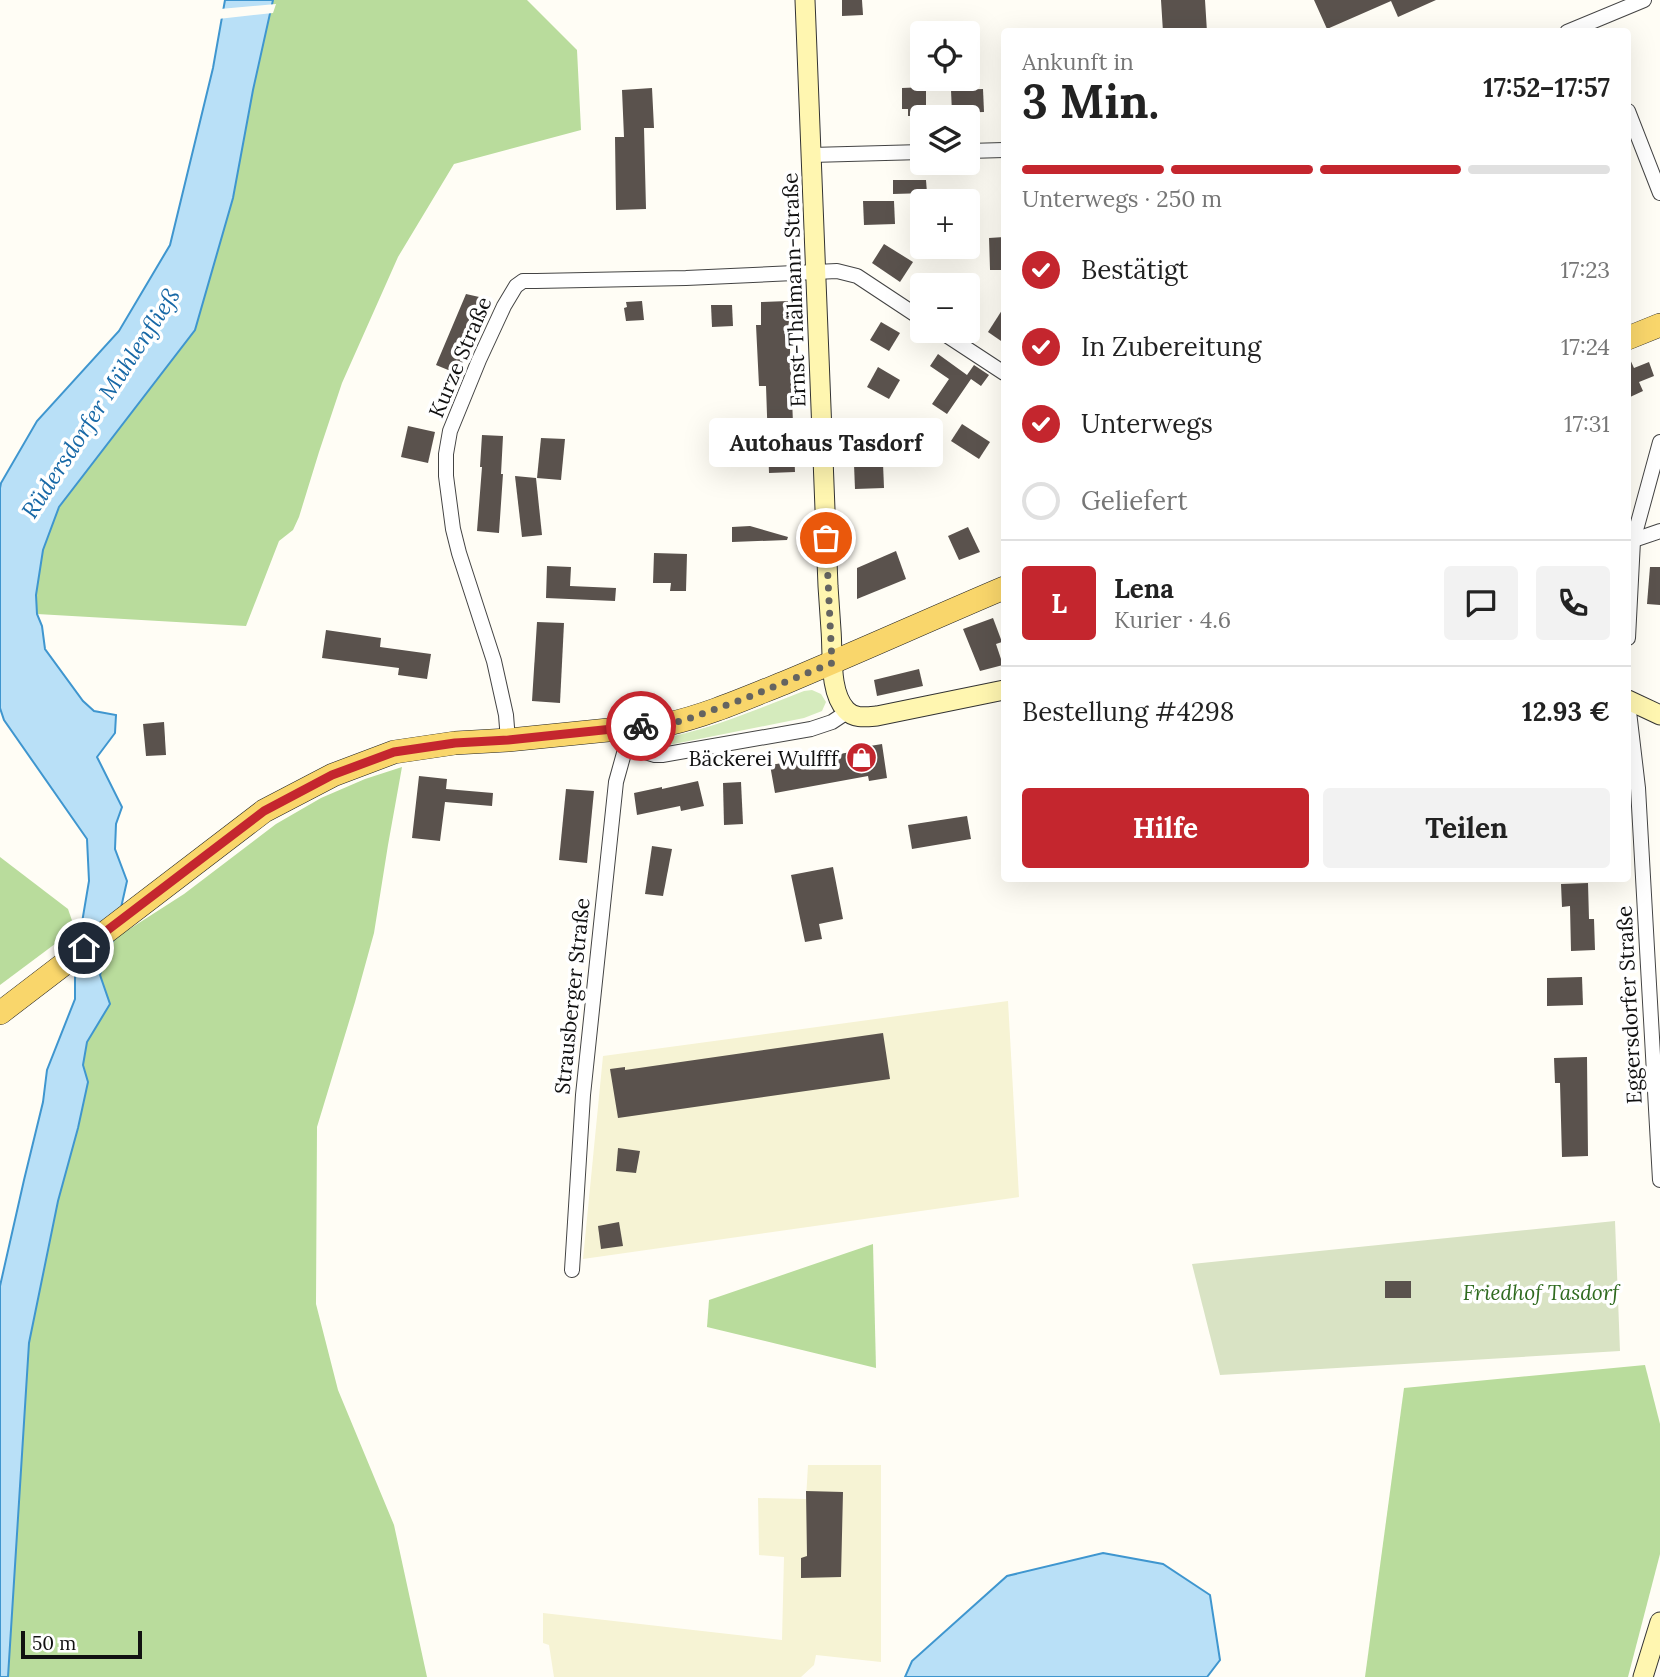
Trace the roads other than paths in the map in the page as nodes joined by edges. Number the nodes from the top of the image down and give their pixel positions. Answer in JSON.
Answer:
{"nodes":[{"id":1,"x":805,"y":0,"type":"edge"},
{"id":2,"x":1644,"y":0,"type":"edge"},
{"id":3,"x":1594,"y":27,"type":"edge"},
{"id":4,"x":1631,"y":119,"type":"edge"},
{"id":5,"x":1001,"y":150,"type":"edge"},
{"id":6,"x":980,"y":151,"type":"edge"},
{"id":7,"x":910,"y":152,"type":"edge"},
{"id":8,"x":811,"y":155,"type":"junction"},
{"id":9,"x":1660,"y":193,"type":"edge"},
{"id":10,"x":816,"y":272,"type":"junction"},
{"id":11,"x":910,"y":311,"type":"edge"},
{"id":12,"x":1660,"y":325,"type":"edge"},
{"id":13,"x":1631,"y":337,"type":"edge"},
{"id":14,"x":958,"y":343,"type":"edge"},
{"id":15,"x":1001,"y":371,"type":"edge"},
{"id":16,"x":1660,"y":442,"type":"edge"},
{"id":17,"x":1660,"y":531,"type":"edge"},
{"id":18,"x":1631,"y":539,"type":"edge"},
{"id":19,"x":1631,"y":542,"type":"edge"},
{"id":20,"x":1001,"y":589,"type":"edge"},
{"id":21,"x":832,"y":663,"type":"junction"},
{"id":22,"x":1001,"y":691,"type":"edge"},
{"id":23,"x":1631,"y":702,"type":"edge"},
{"id":24,"x":847,"y":712,"type":"junction"},
{"id":25,"x":1660,"y":715,"type":"edge"},
{"id":26,"x":1631,"y":727,"type":"edge"},
{"id":27,"x":624,"y":737,"type":"junction"},
{"id":28,"x":508,"y":740,"type":"junction"},
{"id":29,"x":0,"y":1013,"type":"edge"},
{"id":30,"x":1660,"y":1180,"type":"edge"},
{"id":31,"x":572,"y":1270,"type":"dead end"},
{"id":32,"x":1660,"y":1622,"type":"edge"},
{"id":33,"x":1643,"y":1677,"type":"edge"}],
"edges":[{"from":1,"to":8,"type":"main road","name":"Ernst-Thälmann-Straße"},
{"from":2,"to":3,"type":"street"},
{"from":4,"to":9,"type":"street"},
{"from":5,"to":6,"type":"street"},
{"from":7,"to":8,"type":"street"},
{"from":8,"to":10,"type":"main road","name":"Ernst-Thälmann-Straße"},
{"from":10,"to":11,"type":"street"},
{"from":10,"to":21,"type":"main road","name":"Ernst-Thälmann-Straße"},
{"from":10,"to":28,"type":"street","name":"Kurze Straße"},
{"from":12,"to":13,"type":"main road"},
{"from":14,"to":15,"type":"street"},
{"from":16,"to":18,"type":"street"},
{"from":17,"to":19,"type":"street"},
{"from":20,"to":21,"type":"main road"},
{"from":21,"to":24,"type":"main road","name":"Ernst-Thälmann-Straße"},
{"from":21,"to":27,"type":"main road"},
{"from":22,"to":24,"type":"main road"},
{"from":23,"to":25,"type":"main road"},
{"from":24,"to":27,"type":"street"},
{"from":26,"to":30,"type":"street","name":"Eggersdorfer Straße"},
{"from":27,"to":28,"type":"main road"},
{"from":27,"to":31,"type":"street","name":"Strausberger Straße"},
{"from":28,"to":29,"type":"main road"},
{"from":32,"to":33,"type":"main road"}]}
